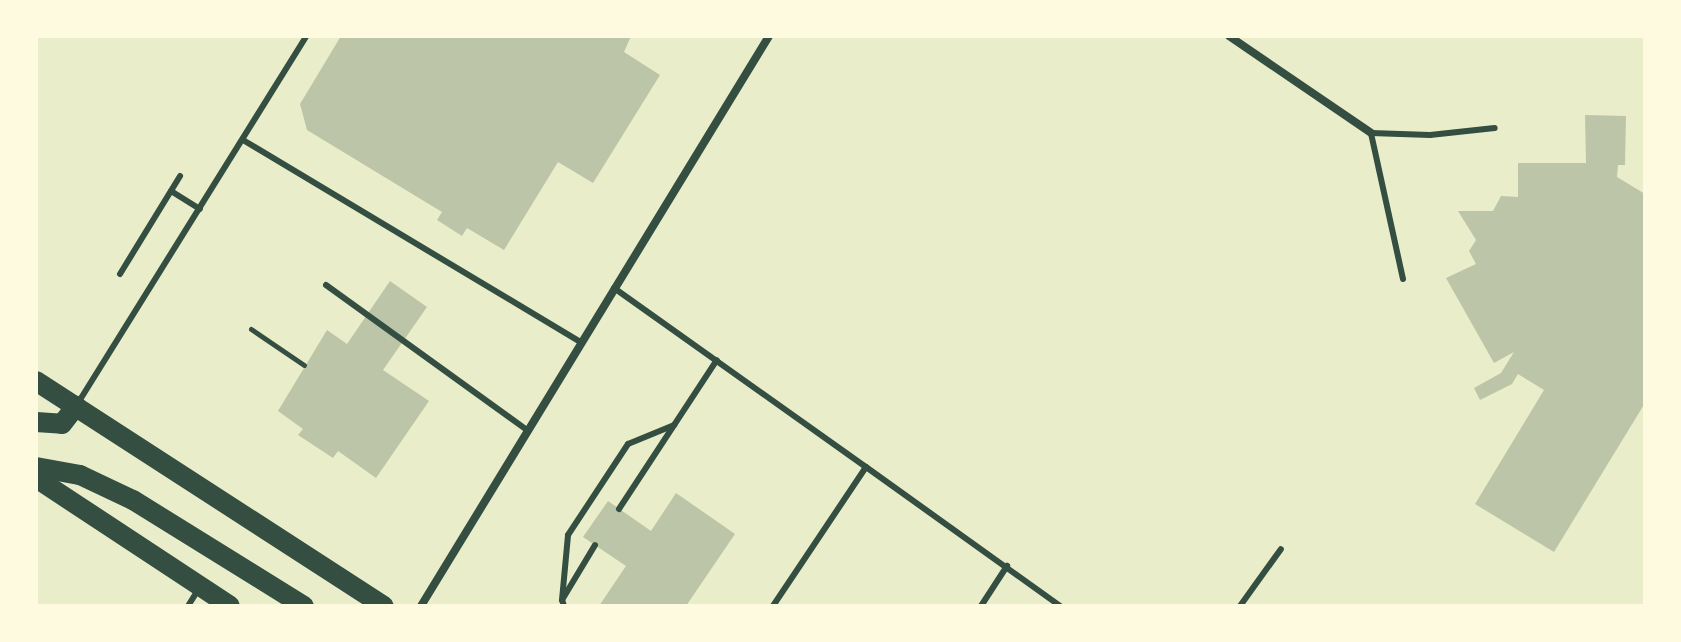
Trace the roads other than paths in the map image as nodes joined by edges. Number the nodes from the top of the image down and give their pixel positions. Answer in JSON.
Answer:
{"nodes":[{"id":1,"x":306,"y":36,"type":"edge"},
{"id":2,"x":769,"y":36,"type":"edge"},
{"id":3,"x":1229,"y":36,"type":"edge"},
{"id":4,"x":1495,"y":128,"type":"dead end"},
{"id":5,"x":1371,"y":133,"type":"junction"},
{"id":6,"x":243,"y":140,"type":"junction"},
{"id":7,"x":180,"y":176,"type":"dead end"},
{"id":8,"x":171,"y":191,"type":"junction"},
{"id":9,"x":200,"y":209,"type":"junction"},
{"id":10,"x":120,"y":274,"type":"dead end"},
{"id":11,"x":1403,"y":279,"type":"dead end"},
{"id":12,"x":326,"y":285,"type":"dead end"},
{"id":13,"x":614,"y":288,"type":"junction"},
{"id":14,"x":581,"y":342,"type":"junction"},
{"id":15,"x":717,"y":360,"type":"junction"},
{"id":16,"x":36,"y":381,"type":"edge"},
{"id":17,"x":76,"y":406,"type":"junction"},
{"id":18,"x":36,"y":422,"type":"edge"},
{"id":19,"x":674,"y":425,"type":"junction"},
{"id":20,"x":527,"y":430,"type":"junction"},
{"id":21,"x":36,"y":467,"type":"edge"},
{"id":22,"x":866,"y":467,"type":"junction"},
{"id":23,"x":36,"y":478,"type":"edge"},
{"id":24,"x":619,"y":509,"type":"dead end"},
{"id":25,"x":595,"y":545,"type":"dead end"},
{"id":26,"x":1281,"y":549,"type":"dead end"},
{"id":27,"x":1007,"y":566,"type":"junction"},
{"id":28,"x":200,"y":586,"type":"junction"},
{"id":29,"x":563,"y":603,"type":"edge"},
{"id":30,"x":188,"y":606,"type":"edge"},
{"id":31,"x":230,"y":606,"type":"edge"},
{"id":32,"x":304,"y":606,"type":"edge"},
{"id":33,"x":384,"y":606,"type":"edge"},
{"id":34,"x":421,"y":606,"type":"edge"},
{"id":35,"x":773,"y":606,"type":"edge"},
{"id":36,"x":981,"y":606,"type":"edge"},
{"id":37,"x":1060,"y":606,"type":"edge"},
{"id":38,"x":1240,"y":606,"type":"edge"}],
"edges":[{"from":1,"to":6,"type":"lane"},
{"from":2,"to":13,"type":"street"},
{"from":3,"to":5,"type":"street"},
{"from":4,"to":5,"type":"lane"},
{"from":5,"to":11,"type":"lane"},
{"from":6,"to":9,"type":"lane"},
{"from":6,"to":14,"type":"lane"},
{"from":7,"to":8,"type":"lane"},
{"from":8,"to":9,"type":"lane"},
{"from":8,"to":10,"type":"lane"},
{"from":9,"to":17,"type":"lane"},
{"from":12,"to":20,"type":"lane"},
{"from":13,"to":14,"type":"street"},
{"from":13,"to":15,"type":"lane"},
{"from":14,"to":20,"type":"street"},
{"from":15,"to":19,"type":"lane"},
{"from":15,"to":22,"type":"lane"},
{"from":16,"to":17,"type":"main road"},
{"from":17,"to":18,"type":"main road"},
{"from":17,"to":33,"type":"main road"},
{"from":19,"to":24,"type":"lane"},
{"from":19,"to":29,"type":"lane"},
{"from":20,"to":34,"type":"street"},
{"from":21,"to":32,"type":"main road"},
{"from":22,"to":27,"type":"lane"},
{"from":22,"to":35,"type":"lane"},
{"from":23,"to":28,"type":"main road"},
{"from":25,"to":29,"type":"lane"},
{"from":26,"to":38,"type":"lane"},
{"from":27,"to":36,"type":"lane"},
{"from":27,"to":37,"type":"lane"},
{"from":28,"to":30,"type":"lane"},
{"from":28,"to":31,"type":"main road"}]}
